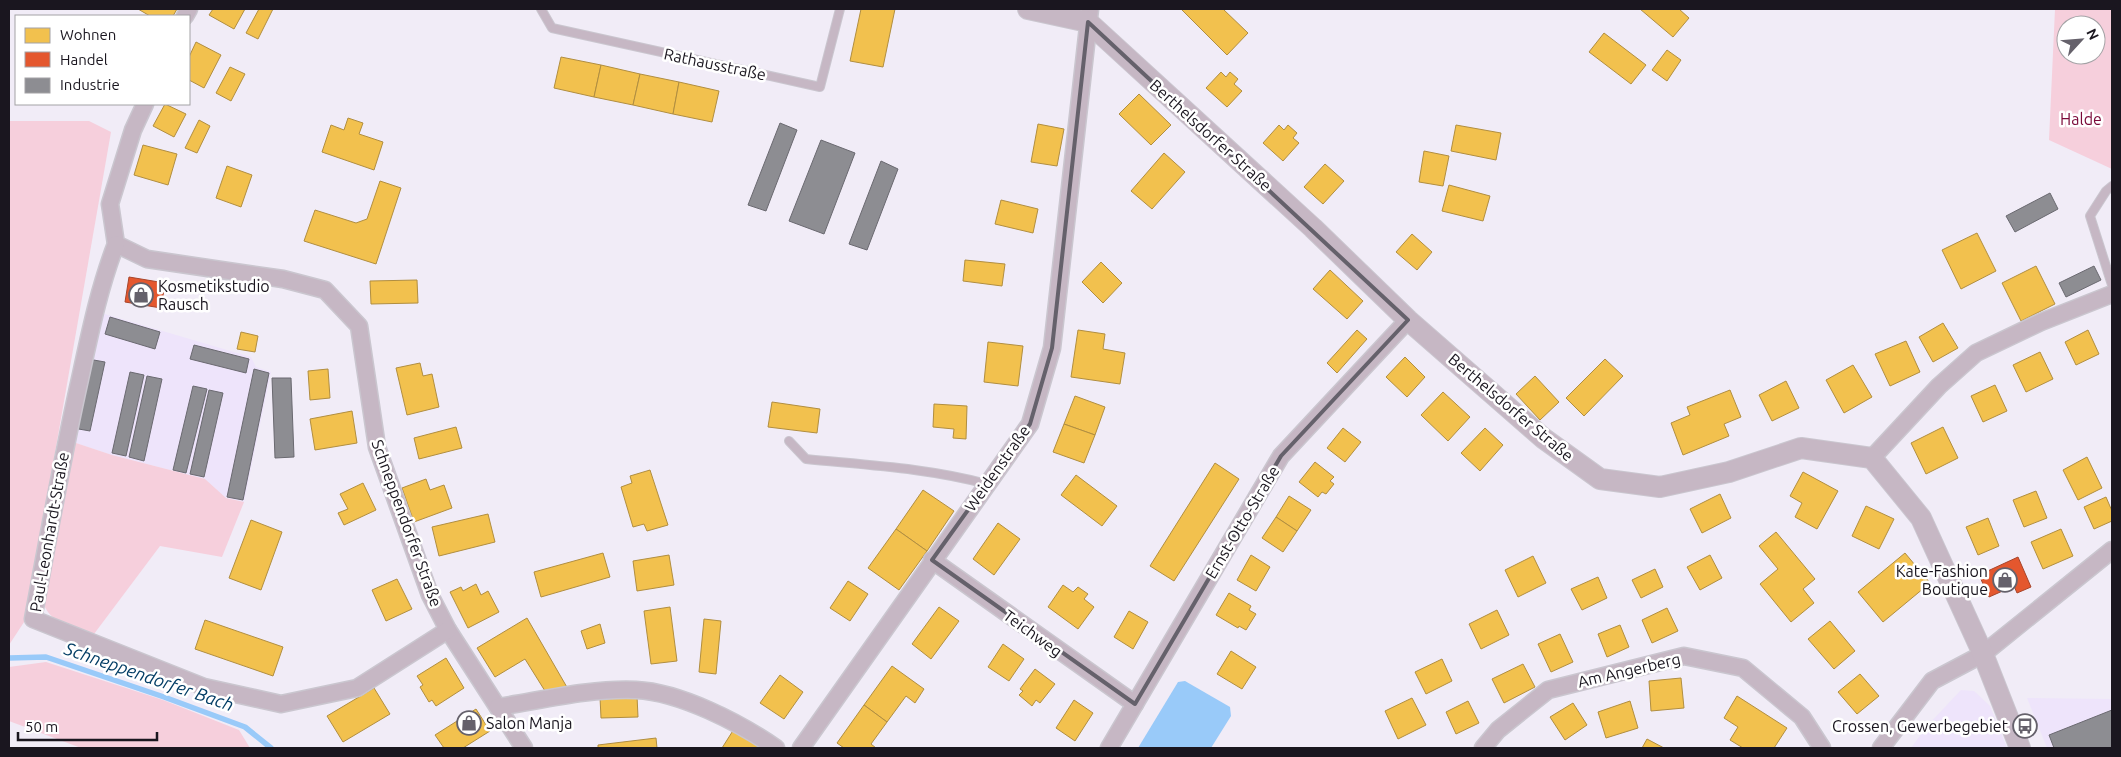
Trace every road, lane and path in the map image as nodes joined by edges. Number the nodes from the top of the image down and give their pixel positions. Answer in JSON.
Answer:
{"nodes":[{"id":1,"x":541,"y":9,"type":"edge"},
{"id":2,"x":840,"y":9,"type":"edge"},
{"id":3,"x":1028,"y":9,"type":"edge"},
{"id":4,"x":1089,"y":15,"type":"edge"},
{"id":5,"x":145,"y":105,"type":"edge"},
{"id":6,"x":2112,"y":186,"type":"edge"},
{"id":7,"x":116,"y":244,"type":"junction"},
{"id":8,"x":2112,"y":285,"type":"edge"},
{"id":9,"x":2112,"y":294,"type":"edge"},
{"id":10,"x":1408,"y":320,"type":"junction"},
{"id":11,"x":789,"y":441,"type":"dead end"},
{"id":12,"x":1872,"y":458,"type":"junction"},
{"id":13,"x":987,"y":484,"type":"junction"},
{"id":14,"x":2112,"y":550,"type":"edge"},
{"id":15,"x":932,"y":560,"type":"junction"},
{"id":16,"x":448,"y":630,"type":"junction"},
{"id":17,"x":1984,"y":654,"type":"junction"},
{"id":18,"x":1135,"y":704,"type":"junction"},
{"id":19,"x":498,"y":706,"type":"junction"},
{"id":20,"x":524,"y":748,"type":"edge"},
{"id":21,"x":776,"y":748,"type":"edge"},
{"id":22,"x":801,"y":748,"type":"edge"},
{"id":23,"x":1109,"y":748,"type":"edge"},
{"id":24,"x":1483,"y":748,"type":"edge"},
{"id":25,"x":1822,"y":748,"type":"edge"},
{"id":26,"x":1881,"y":748,"type":"edge"},
{"id":27,"x":2020,"y":748,"type":"edge"}],
"edges":[{"from":1,"to":2,"type":"lane","name":"Rathausstraße"},
{"from":3,"to":4,"type":"street"},
{"from":4,"to":10,"type":"street","name":"Berthelsdorfer Straße"},
{"from":4,"to":13,"type":"street","name":"Weidenstraße"},
{"from":5,"to":7,"type":"street"},
{"from":6,"to":8,"type":"lane"},
{"from":7,"to":16,"type":"street","name":"Schneppendorfer Straße"},
{"from":7,"to":16,"type":"street","name":"Paul-Leonhardt-Straße"},
{"from":9,"to":12,"type":"street"},
{"from":10,"to":12,"type":"street","name":"Berthelsdorfer Straße"},
{"from":10,"to":18,"type":"street","name":"Ernst-Otto-Straße"},
{"from":11,"to":13,"type":"lane"},
{"from":12,"to":17,"type":"street"},
{"from":13,"to":15,"type":"street","name":"Weidenstraße"},
{"from":14,"to":17,"type":"street"},
{"from":15,"to":18,"type":"street","name":"Teichweg"},
{"from":15,"to":22,"type":"street","name":"Weidenstraße"},
{"from":16,"to":19,"type":"street","name":"Schneppendorfer Straße"},
{"from":17,"to":26,"type":"street"},
{"from":17,"to":27,"type":"street"},
{"from":18,"to":23,"type":"street","name":"Ernst-Otto-Straße"},
{"from":19,"to":20,"type":"street","name":"Schneppendorfer Straße"},
{"from":19,"to":21,"type":"street"},
{"from":24,"to":25,"type":"street","name":"Am Angerberg"}]}
